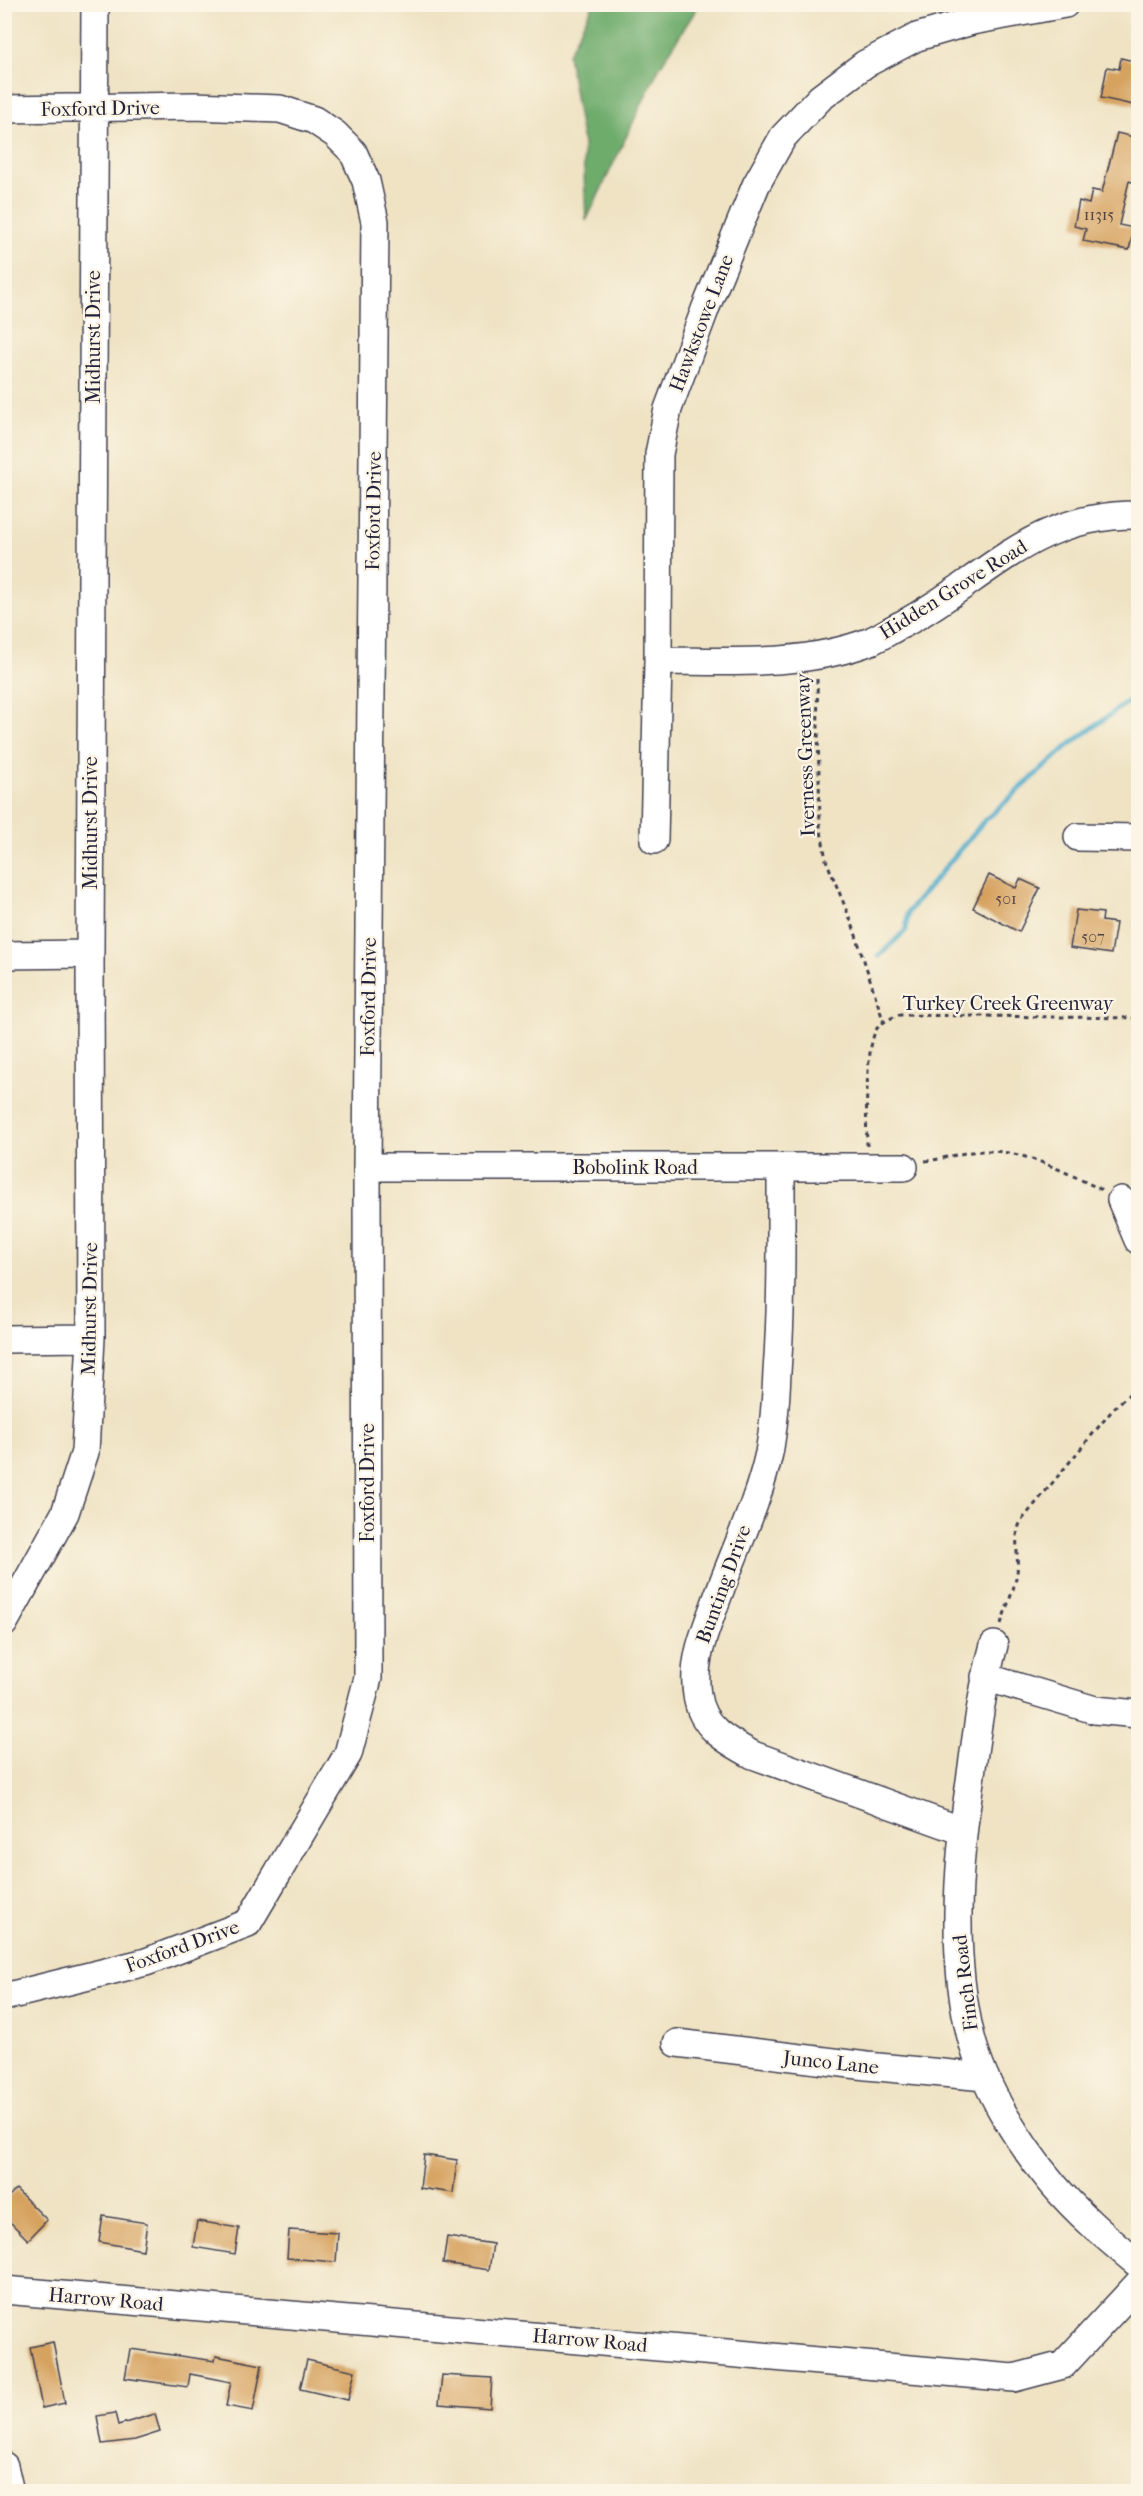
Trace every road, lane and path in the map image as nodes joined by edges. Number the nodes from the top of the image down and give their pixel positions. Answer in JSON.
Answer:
{"nodes":[{"id":1,"x":95,"y":4,"type":"edge"},
{"id":2,"x":1065,"y":4,"type":"edge"},
{"id":3,"x":94,"y":109,"type":"junction"},
{"id":4,"x":4,"y":110,"type":"edge"},
{"id":5,"x":1138,"y":515,"type":"edge"},
{"id":6,"x":817,"y":656,"type":"junction"},
{"id":7,"x":658,"y":660,"type":"junction"},
{"id":8,"x":1078,"y":837,"type":"dead end"},
{"id":9,"x":1138,"y":838,"type":"edge"},
{"id":10,"x":654,"y":840,"type":"dead end"},
{"id":11,"x":90,"y":954,"type":"junction"},
{"id":12,"x":4,"y":955,"type":"edge"},
{"id":13,"x":1138,"y":1018,"type":"edge"},
{"id":14,"x":884,"y":1023,"type":"junction"},
{"id":15,"x":367,"y":1167,"type":"junction"},
{"id":16,"x":867,"y":1167,"type":"junction"},
{"id":17,"x":904,"y":1167,"type":"joint"},
{"id":18,"x":781,"y":1168,"type":"junction"},
{"id":19,"x":1121,"y":1200,"type":"joint"},
{"id":20,"x":1138,"y":1240,"type":"edge"},
{"id":21,"x":91,"y":1338,"type":"junction"},
{"id":22,"x":4,"y":1339,"type":"edge"},
{"id":23,"x":1138,"y":1386,"type":"edge"},
{"id":24,"x":4,"y":1623,"type":"edge"},
{"id":25,"x":994,"y":1645,"type":"joint"},
{"id":26,"x":985,"y":1677,"type":"junction"},
{"id":27,"x":1138,"y":1714,"type":"edge"},
{"id":28,"x":963,"y":1831,"type":"junction"},
{"id":29,"x":4,"y":1997,"type":"edge"},
{"id":30,"x":677,"y":2043,"type":"dead end"},
{"id":31,"x":985,"y":2077,"type":"junction"},
{"id":32,"x":1138,"y":2264,"type":"edge"},
{"id":33,"x":1138,"y":2284,"type":"edge"},
{"id":34,"x":4,"y":2290,"type":"edge"},
{"id":35,"x":4,"y":2466,"type":"edge"},
{"id":36,"x":10,"y":2492,"type":"edge"}],
"edges":[{"from":1,"to":3,"type":"street","name":"Midhurst Drive"},
{"from":2,"to":7,"type":"street","name":"Hawkstowe Lane"},
{"from":3,"to":4,"type":"street","name":"Foxford Drive"},
{"from":3,"to":11,"type":"street","name":"Midhurst Drive"},
{"from":3,"to":15,"type":"street","name":"Foxford Drive"},
{"from":5,"to":6,"type":"street","name":"Hidden Grove Road"},
{"from":6,"to":7,"type":"street","name":"Hidden Grove Road"},
{"from":6,"to":14,"type":"path","name":"Iverness Greenway"},
{"from":7,"to":10,"type":"street","name":"Hawkstowe Lane"},
{"from":8,"to":9,"type":"street"},
{"from":11,"to":12,"type":"street"},
{"from":11,"to":21,"type":"street","name":"Midhurst Drive"},
{"from":13,"to":14,"type":"path","name":"Turkey Creek Greenway"},
{"from":14,"to":16,"type":"path","name":"Turkey Creek Greenway"},
{"from":15,"to":18,"type":"street","name":"Bobolink Road"},
{"from":15,"to":29,"type":"street","name":"Foxford Drive"},
{"from":16,"to":17,"type":"street","name":"Bobolink Road"},
{"from":16,"to":18,"type":"street","name":"Bobolink Road"},
{"from":17,"to":19,"type":"path"},
{"from":18,"to":28,"type":"street","name":"Bunting Drive"},
{"from":19,"to":20,"type":"street"},
{"from":21,"to":22,"type":"street"},
{"from":21,"to":24,"type":"street","name":"Midhurst Drive"},
{"from":23,"to":25,"type":"path"},
{"from":25,"to":26,"type":"street","name":"Finch Road"},
{"from":26,"to":27,"type":"street"},
{"from":26,"to":28,"type":"street","name":"Finch Road"},
{"from":28,"to":31,"type":"street","name":"Finch Road"},
{"from":30,"to":31,"type":"street","name":"Junco Lane"},
{"from":31,"to":32,"type":"street","name":"Finch Road"},
{"from":33,"to":34,"type":"street","name":"Harrow Road"},
{"from":35,"to":36,"type":"street"}]}
